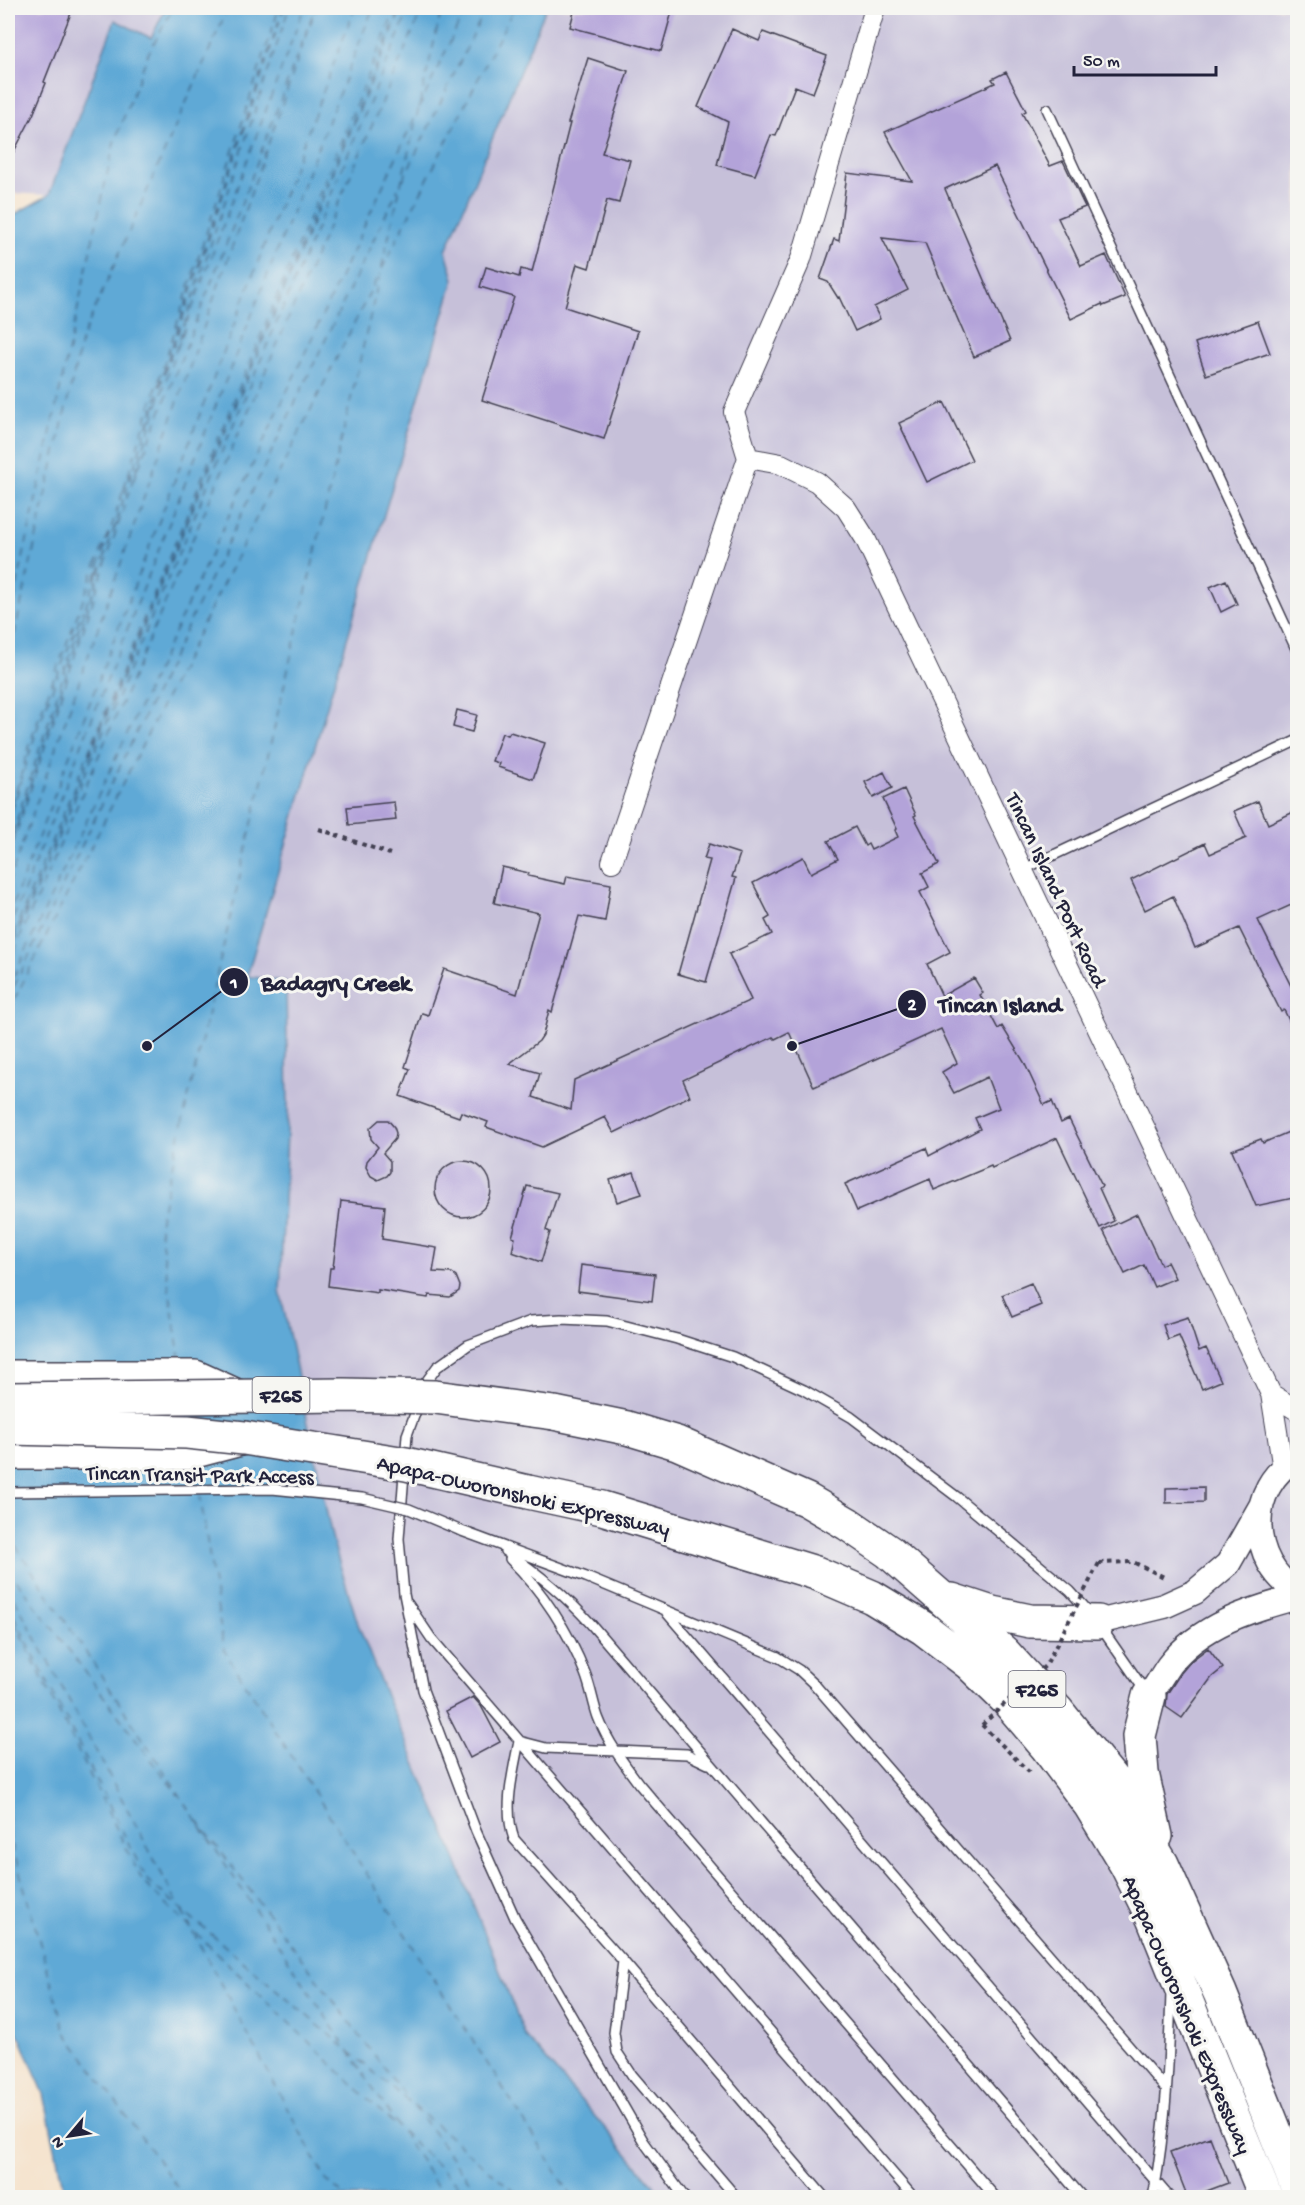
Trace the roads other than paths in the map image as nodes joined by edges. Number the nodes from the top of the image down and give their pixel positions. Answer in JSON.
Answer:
{"nodes":[{"id":1,"x":875,"y":8,"type":"edge"},
{"id":2,"x":1047,"y":109,"type":"dead end"},
{"id":3,"x":748,"y":458,"type":"junction"},
{"id":4,"x":1298,"y":653,"type":"edge"},
{"id":5,"x":1298,"y":740,"type":"edge"},
{"id":6,"x":612,"y":862,"type":"dead end"},
{"id":7,"x":1022,"y":870,"type":"junction"},
{"id":8,"x":8,"y":1377,"type":"edge"},
{"id":9,"x":1271,"y":1394,"type":"junction"},
{"id":10,"x":237,"y":1396,"type":"junction"},
{"id":11,"x":8,"y":1399,"type":"edge"},
{"id":12,"x":1298,"y":1411,"type":"edge"},
{"id":13,"x":8,"y":1428,"type":"edge"},
{"id":14,"x":244,"y":1438,"type":"junction"},
{"id":15,"x":8,"y":1453,"type":"edge"},
{"id":16,"x":1290,"y":1463,"type":"edge"},
{"id":17,"x":8,"y":1492,"type":"edge"},
{"id":18,"x":1261,"y":1506,"type":"junction"},
{"id":19,"x":493,"y":1543,"type":"junction"},
{"id":20,"x":1298,"y":1592,"type":"edge"},
{"id":21,"x":404,"y":1594,"type":"junction"},
{"id":22,"x":941,"y":1597,"type":"junction"},
{"id":23,"x":1298,"y":1597,"type":"edge"},
{"id":24,"x":665,"y":1610,"type":"junction"},
{"id":25,"x":1098,"y":1622,"type":"junction"},
{"id":26,"x":1149,"y":1696,"type":"junction"},
{"id":27,"x":519,"y":1741,"type":"junction"},
{"id":28,"x":616,"y":1751,"type":"junction"},
{"id":29,"x":713,"y":1767,"type":"junction"},
{"id":30,"x":1162,"y":1864,"type":"junction"},
{"id":31,"x":623,"y":1961,"type":"junction"},
{"id":32,"x":1171,"y":1963,"type":"junction"},
{"id":33,"x":1165,"y":2088,"type":"junction"},
{"id":34,"x":1156,"y":2181,"type":"junction"},
{"id":35,"x":1298,"y":2189,"type":"edge"},
{"id":36,"x":685,"y":2198,"type":"edge"},
{"id":37,"x":737,"y":2198,"type":"edge"},
{"id":38,"x":825,"y":2198,"type":"edge"},
{"id":39,"x":914,"y":2198,"type":"edge"},
{"id":40,"x":996,"y":2198,"type":"edge"},
{"id":41,"x":1083,"y":2198,"type":"edge"},
{"id":42,"x":1150,"y":2198,"type":"edge"},
{"id":43,"x":1170,"y":2198,"type":"edge"},
{"id":44,"x":1266,"y":2198,"type":"edge"}],
"edges":[{"from":1,"to":3,"type":"street"},
{"from":2,"to":4,"type":"lane"},
{"from":3,"to":6,"type":"street"},
{"from":3,"to":7,"type":"street","name":"Tincan Island Port Road"},
{"from":5,"to":7,"type":"lane"},
{"from":7,"to":9,"type":"street","name":"Tincan Island Port Road"},
{"from":8,"to":10,"type":"highway"},
{"from":9,"to":12,"type":"street"},
{"from":9,"to":16,"type":"street","name":"Tincan Island Port Road"},
{"from":10,"to":11,"type":"highway","name":"Apapa-Oworonshoki Expressway","number":"F265","bridge":true},
{"from":10,"to":22,"type":"highway","name":"Apapa-Oworonshoki Expressway","number":"F265","bridge":true},
{"from":13,"to":14,"type":"highway","name":"Apapa-Oworonshoki Expressway","number":"F265","bridge":true},
{"from":14,"to":15,"type":"highway"},
{"from":14,"to":32,"type":"highway","name":"Apapa-Oworonshoki Expressway","number":"F265","bridge":true},
{"from":16,"to":18,"type":"street"},
{"from":17,"to":19,"type":"lane","name":"Tincan Transit Park Access","bridge":true},
{"from":18,"to":20,"type":"street"},
{"from":18,"to":25,"type":"street"},
{"from":19,"to":24,"type":"lane"},
{"from":19,"to":28,"type":"lane"},
{"from":19,"to":29,"type":"lane"},
{"from":21,"to":25,"type":"lane"},
{"from":21,"to":27,"type":"lane"},
{"from":21,"to":36,"type":"lane"},
{"from":22,"to":25,"type":"highway"},
{"from":22,"to":30,"type":"highway","name":"Apapa-Oworonshoki Expressway","number":"F265"},
{"from":23,"to":26,"type":"street"},
{"from":24,"to":33,"type":"lane"},
{"from":24,"to":34,"type":"lane"},
{"from":25,"to":26,"type":"lane"},
{"from":26,"to":30,"type":"highway"},
{"from":27,"to":28,"type":"lane"},
{"from":27,"to":31,"type":"lane"},
{"from":27,"to":39,"type":"lane"},
{"from":28,"to":29,"type":"lane"},
{"from":28,"to":40,"type":"lane"},
{"from":29,"to":41,"type":"lane"},
{"from":30,"to":35,"type":"highway","name":"Apapa-Oworonshoki Expressway","number":"F265"},
{"from":31,"to":37,"type":"lane"},
{"from":31,"to":38,"type":"lane"},
{"from":32,"to":33,"type":"lane"},
{"from":32,"to":44,"type":"highway","name":"Apapa-Oworonshoki Expressway","number":"F265"},
{"from":33,"to":34,"type":"lane"},
{"from":34,"to":42,"type":"lane"},
{"from":34,"to":43,"type":"lane"}]}
